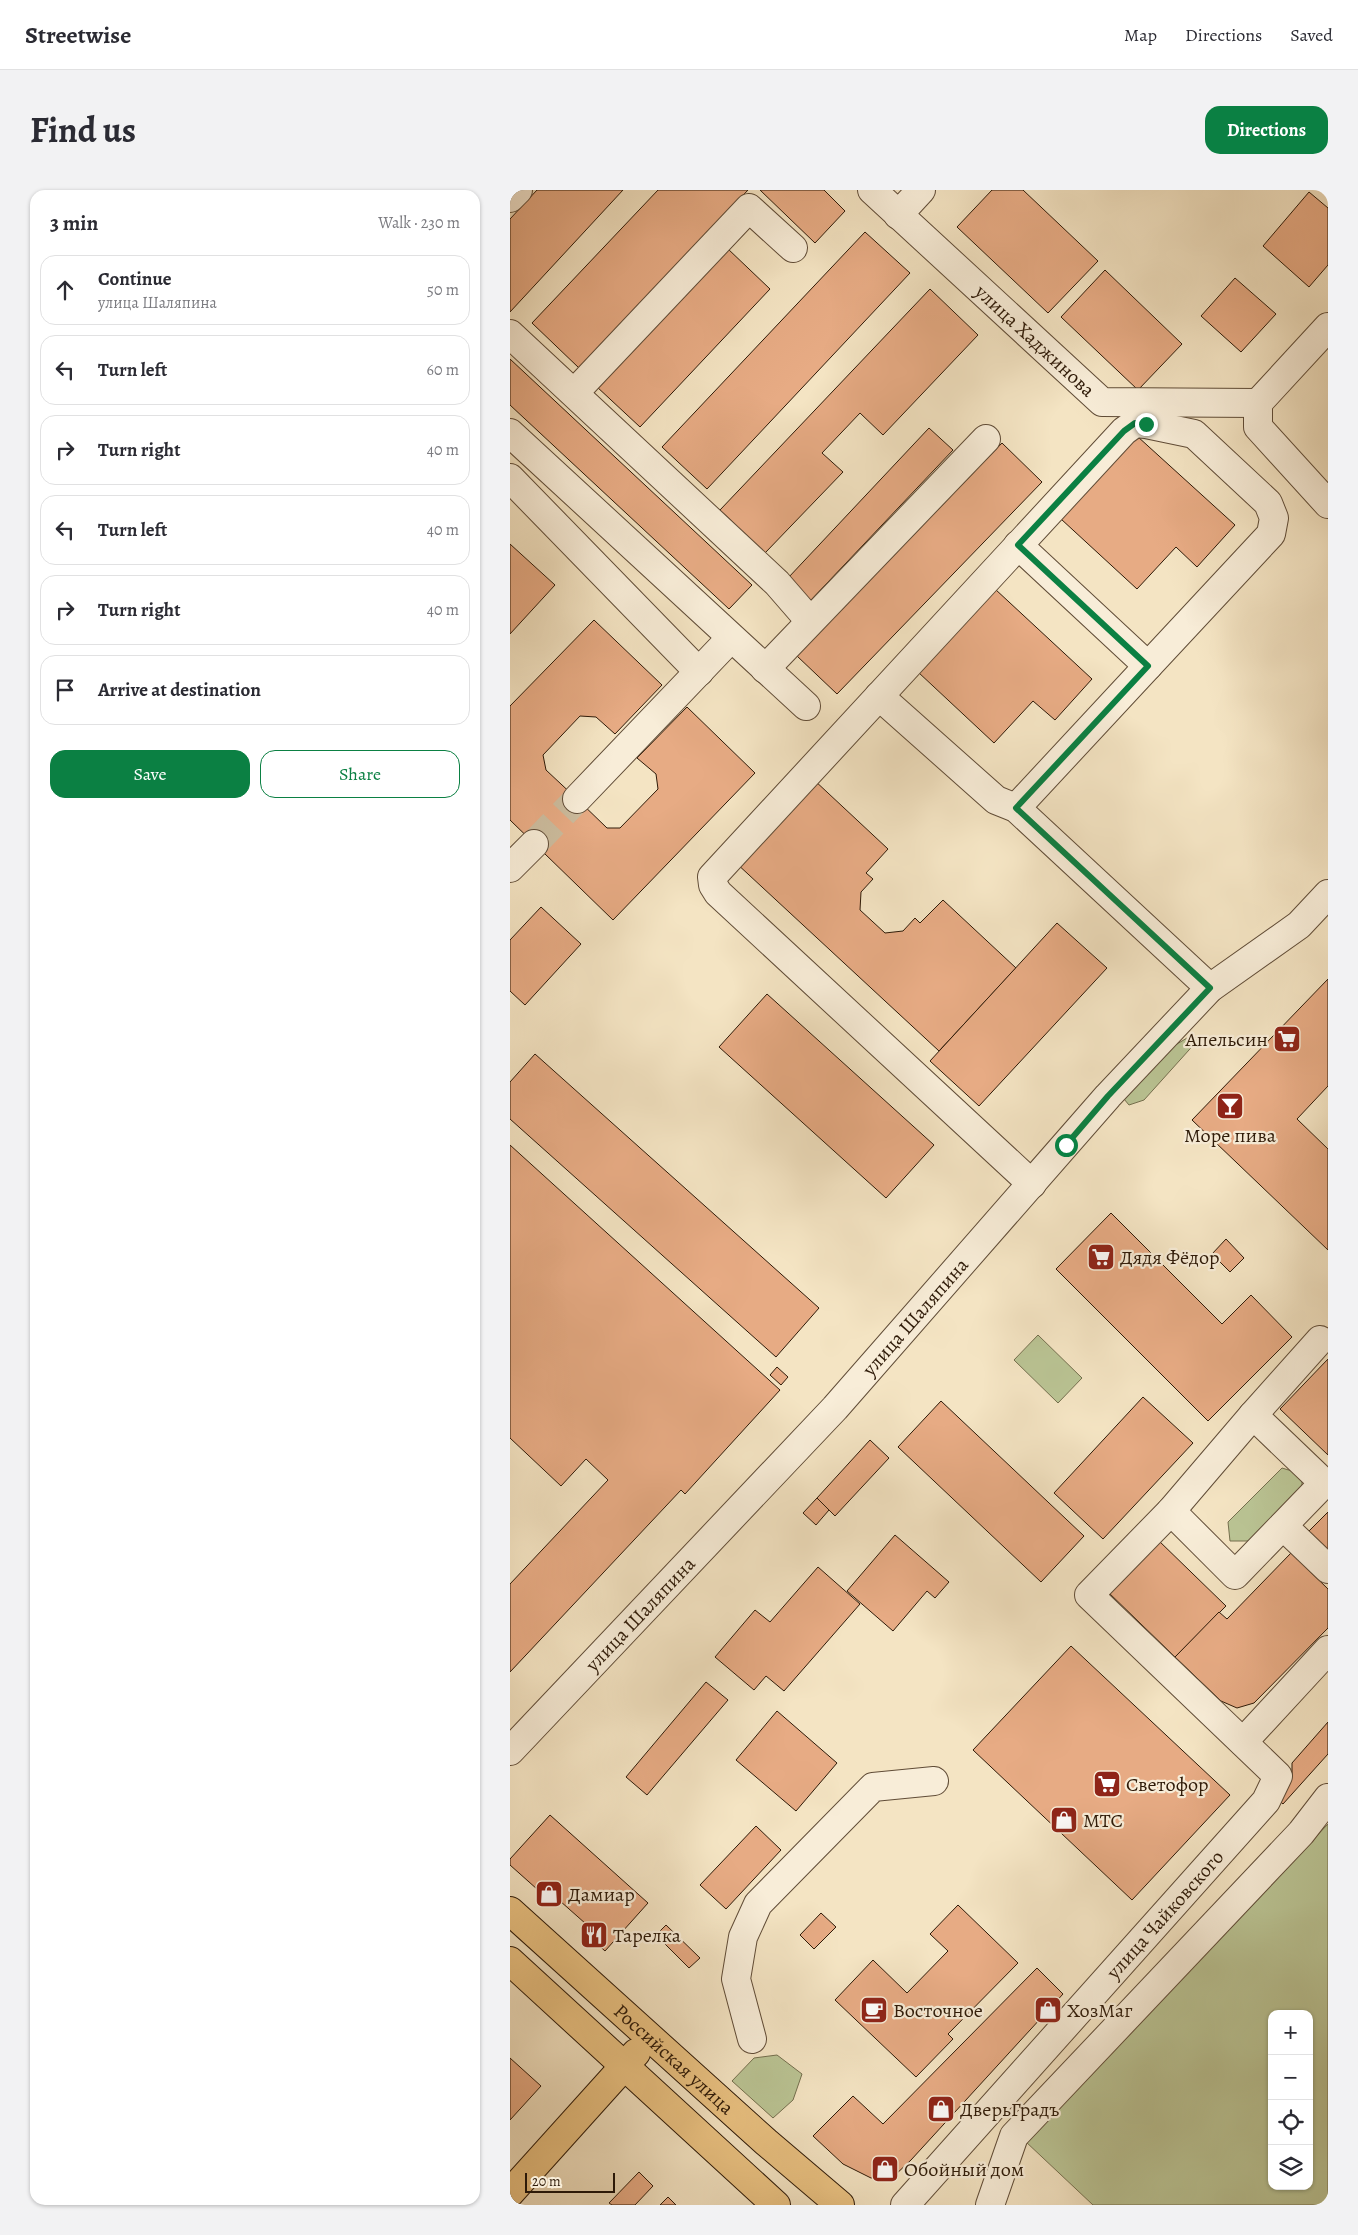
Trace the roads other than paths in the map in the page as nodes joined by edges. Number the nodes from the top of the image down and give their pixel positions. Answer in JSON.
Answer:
{"nodes":[{"id":1,"x":518,"y":190,"type":"edge"},
{"id":2,"x":872,"y":190,"type":"edge"},
{"id":3,"x":921,"y":190,"type":"edge"},
{"id":4,"x":510,"y":198,"type":"edge"},
{"id":5,"x":898,"y":215,"type":"junction"},
{"id":6,"x":793,"y":248,"type":"dead end"},
{"id":7,"x":1328,"y":326,"type":"edge"},
{"id":8,"x":510,"y":334,"type":"edge"},
{"id":9,"x":575,"y":392,"type":"junction"},
{"id":10,"x":1258,"y":403,"type":"junction"},
{"id":11,"x":510,"y":433,"type":"edge"},
{"id":12,"x":986,"y":439,"type":"dead end"},
{"id":13,"x":510,"y":478,"type":"edge"},
{"id":14,"x":1328,"y":504,"type":"edge"},
{"id":15,"x":1018,"y":545,"type":"junction"},
{"id":16,"x":810,"y":621,"type":"junction"},
{"id":17,"x":731,"y":638,"type":"junction"},
{"id":18,"x":1148,"y":666,"type":"junction"},
{"id":19,"x":766,"y":669,"type":"junction"},
{"id":20,"x":699,"y":672,"type":"junction"},
{"id":21,"x":879,"y":696,"type":"junction"},
{"id":22,"x":806,"y":706,"type":"dead end"},
{"id":23,"x":577,"y":800,"type":"tunnel mouth"},
{"id":24,"x":1016,"y":808,"type":"junction"},
{"id":25,"x":534,"y":844,"type":"tunnel mouth"},
{"id":26,"x":510,"y":868,"type":"edge"},
{"id":27,"x":1328,"y":894,"type":"edge"},
{"id":28,"x":1210,"y":988,"type":"junction"},
{"id":29,"x":1032,"y":1184,"type":"junction"},
{"id":30,"x":1320,"y":1340,"type":"dead end"},
{"id":31,"x":1253,"y":1414,"type":"junction"},
{"id":32,"x":1171,"y":1511,"type":"junction"},
{"id":33,"x":1283,"y":1526,"type":"junction"},
{"id":34,"x":1328,"y":1569,"type":"edge"},
{"id":35,"x":1328,"y":1650,"type":"edge"},
{"id":36,"x":1244,"y":1742,"type":"junction"},
{"id":37,"x":510,"y":1751,"type":"edge"},
{"id":38,"x":934,"y":1782,"type":"dead end"},
{"id":39,"x":1328,"y":1798,"type":"edge"},
{"id":40,"x":510,"y":1911,"type":"edge"},
{"id":41,"x":510,"y":1961,"type":"edge"},
{"id":42,"x":651,"y":2036,"type":"junction"},
{"id":43,"x":752,"y":2039,"type":"dead end"},
{"id":44,"x":624,"y":2066,"type":"junction"},
{"id":45,"x":510,"y":2193,"type":"edge"},
{"id":46,"x":776,"y":2205,"type":"edge"},
{"id":47,"x":840,"y":2205,"type":"edge"},
{"id":48,"x":905,"y":2205,"type":"edge"},
{"id":49,"x":990,"y":2205,"type":"edge"}],
"edges":[{"from":1,"to":4,"type":"street"},
{"from":2,"to":5,"type":"street","name":"улица Хаджинова"},
{"from":3,"to":5,"type":"street"},
{"from":5,"to":10,"type":"street","name":"улица Хаджинова"},
{"from":6,"to":9,"type":"street"},
{"from":7,"to":10,"type":"street"},
{"from":8,"to":9,"type":"street"},
{"from":9,"to":16,"type":"street"},
{"from":10,"to":14,"type":"street"},
{"from":11,"to":17,"type":"street"},
{"from":12,"to":16,"type":"street"},
{"from":13,"to":20,"type":"street"},
{"from":15,"to":18,"type":"street"},
{"from":15,"to":18,"type":"street"},
{"from":15,"to":21,"type":"street"},
{"from":16,"to":19,"type":"street"},
{"from":17,"to":19,"type":"street"},
{"from":17,"to":20,"type":"street"},
{"from":18,"to":24,"type":"street"},
{"from":19,"to":22,"type":"street"},
{"from":20,"to":23,"type":"street"},
{"from":21,"to":24,"type":"street"},
{"from":21,"to":29,"type":"street"},
{"from":24,"to":28,"type":"street"},
{"from":25,"to":26,"type":"street"},
{"from":27,"to":28,"type":"street","name":"улица Шаляпина"},
{"from":28,"to":29,"type":"street","name":"улица Шаляпина"},
{"from":29,"to":37,"type":"street","name":"улица Шаляпина"},
{"from":30,"to":31,"type":"street"},
{"from":31,"to":32,"type":"street"},
{"from":31,"to":33,"type":"street"},
{"from":32,"to":33,"type":"street"},
{"from":32,"to":36,"type":"street"},
{"from":33,"to":34,"type":"street"},
{"from":35,"to":36,"type":"street"},
{"from":36,"to":48,"type":"street","name":"улица Чайковского"},
{"from":38,"to":43,"type":"street"},
{"from":39,"to":49,"type":"street"},
{"from":40,"to":42,"type":"main road","name":"Российская улица"},
{"from":41,"to":44,"type":"main road","name":"Российская улица"},
{"from":42,"to":44,"type":"main road"},
{"from":42,"to":47,"type":"main road","name":"Российская улица"},
{"from":44,"to":45,"type":"main road"},
{"from":44,"to":46,"type":"main road","name":"Российская улица"}]}
